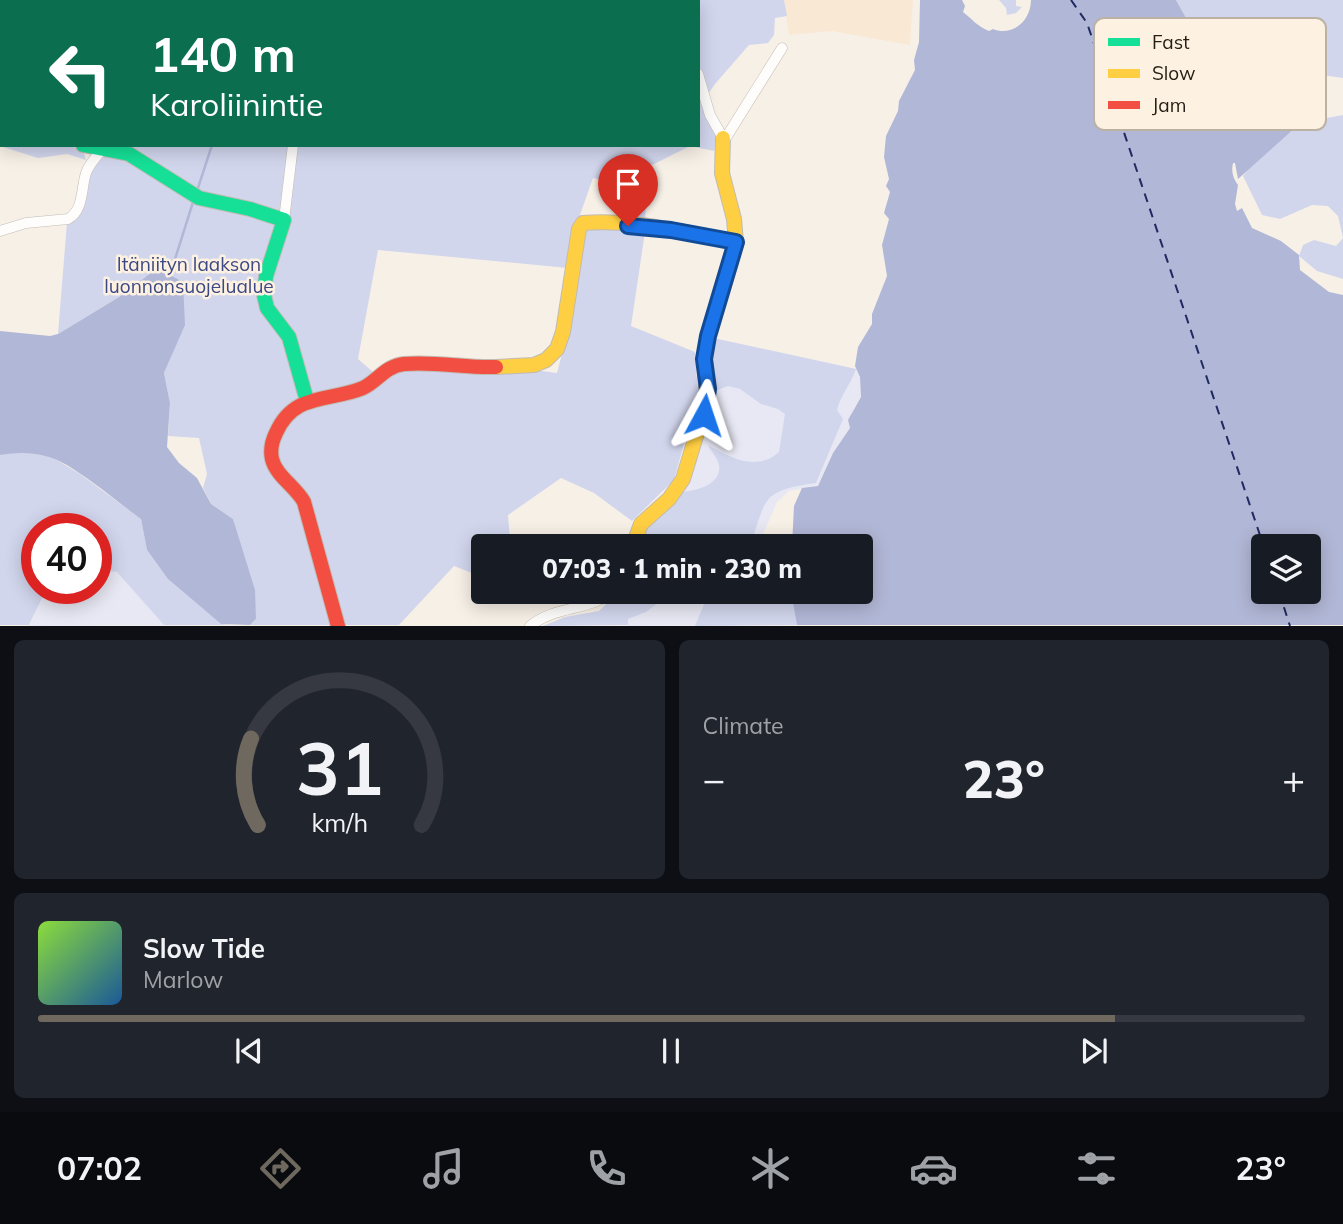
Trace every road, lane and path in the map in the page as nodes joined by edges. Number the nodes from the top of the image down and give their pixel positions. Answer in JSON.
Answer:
{"nodes":[{"id":1,"x":782,"y":48,"type":"dead end"},
{"id":2,"x":700,"y":81,"type":"edge"},
{"id":3,"x":723,"y":138,"type":"junction"},
{"id":4,"x":91,"y":147,"type":"edge"},
{"id":5,"x":293,"y":147,"type":"edge"},
{"id":6,"x":102,"y":150,"type":"junction"},
{"id":7,"x":284,"y":220,"type":"junction"},
{"id":8,"x":0,"y":231,"type":"edge"},
{"id":9,"x":736,"y":242,"type":"junction"},
{"id":10,"x":307,"y":401,"type":"junction"},
{"id":11,"x":637,"y":534,"type":"edge"},
{"id":12,"x":587,"y":604,"type":"edge"},
{"id":13,"x":338,"y":625,"type":"edge"},
{"id":14,"x":530,"y":625,"type":"edge"}],
"edges":[{"from":1,"to":3,"type":"street"},
{"from":2,"to":3,"type":"street"},
{"from":3,"to":9,"type":"street"},
{"from":4,"to":6,"type":"street"},
{"from":5,"to":7,"type":"street"},
{"from":6,"to":7,"type":"street"},
{"from":6,"to":8,"type":"street"},
{"from":7,"to":10,"type":"street"},
{"from":9,"to":10,"type":"street"},
{"from":9,"to":11,"type":"street"},
{"from":10,"to":13,"type":"street"},
{"from":12,"to":14,"type":"street"}]}
